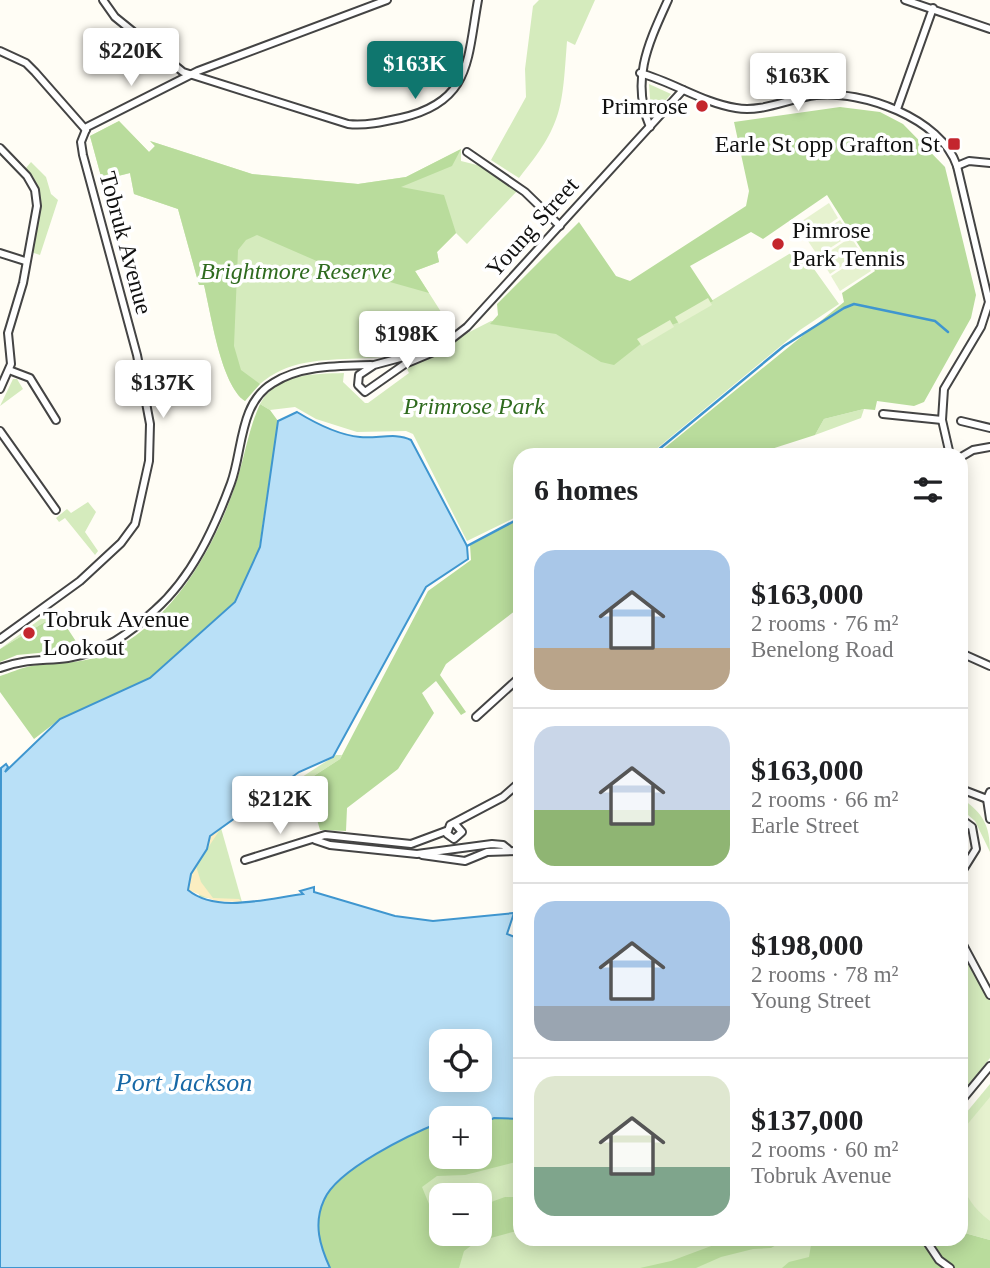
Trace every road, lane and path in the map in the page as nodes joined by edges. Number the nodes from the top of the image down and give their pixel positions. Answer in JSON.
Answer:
{"nodes":[{"id":1,"x":103,"y":0,"type":"edge"},
{"id":2,"x":387,"y":0,"type":"edge"},
{"id":3,"x":478,"y":0,"type":"edge"},
{"id":4,"x":668,"y":0,"type":"edge"},
{"id":5,"x":905,"y":0,"type":"edge"},
{"id":6,"x":933,"y":8,"type":"junction"},
{"id":7,"x":990,"y":29,"type":"edge"},
{"id":8,"x":0,"y":51,"type":"edge"},
{"id":9,"x":640,"y":73,"type":"junction"},
{"id":10,"x":191,"y":74,"type":"junction"},
{"id":11,"x":684,"y":90,"type":"junction"},
{"id":12,"x":897,"y":108,"type":"junction"},
{"id":13,"x":650,"y":127,"type":"junction"},
{"id":14,"x":86,"y":128,"type":"junction"},
{"id":15,"x":0,"y":148,"type":"edge"},
{"id":16,"x":467,"y":152,"type":"dead end"},
{"id":17,"x":990,"y":163,"type":"edge"},
{"id":18,"x":957,"y":166,"type":"junction"},
{"id":19,"x":560,"y":226,"type":"junction"},
{"id":20,"x":0,"y":253,"type":"edge"},
{"id":21,"x":24,"y":261,"type":"junction"},
{"id":22,"x":989,"y":297,"type":"edge"},
{"id":23,"x":437,"y":348,"type":"junction"},
{"id":24,"x":374,"y":365,"type":"junction"},
{"id":25,"x":9,"y":370,"type":"junction"},
{"id":26,"x":0,"y":389,"type":"edge"},
{"id":27,"x":883,"y":414,"type":"dead end"},
{"id":28,"x":56,"y":420,"type":"dead end"},
{"id":29,"x":942,"y":420,"type":"junction"},
{"id":30,"x":961,"y":421,"type":"dead end"},
{"id":31,"x":990,"y":428,"type":"edge"},
{"id":32,"x":0,"y":431,"type":"edge"},
{"id":33,"x":990,"y":447,"type":"edge"},
{"id":34,"x":948,"y":448,"type":"edge"},
{"id":35,"x":968,"y":453,"type":"edge"},
{"id":36,"x":56,"y":510,"type":"dead end"},
{"id":37,"x":0,"y":639,"type":"edge"},
{"id":38,"x":968,"y":656,"type":"edge"},
{"id":39,"x":990,"y":666,"type":"edge"},
{"id":40,"x":0,"y":668,"type":"edge"},
{"id":41,"x":513,"y":684,"type":"edge"},
{"id":42,"x":475,"y":717,"type":"dead end"},
{"id":43,"x":513,"y":787,"type":"edge"},
{"id":44,"x":968,"y":790,"type":"edge"},
{"id":45,"x":989,"y":795,"type":"edge"},
{"id":46,"x":990,"y":819,"type":"edge"},
{"id":47,"x":968,"y":824,"type":"edge"},
{"id":48,"x":454,"y":835,"type":"junction"},
{"id":49,"x":315,"y":840,"type":"junction"},
{"id":50,"x":475,"y":846,"type":"junction"},
{"id":51,"x":508,"y":849,"type":"junction"},
{"id":52,"x":513,"y":850,"type":"edge"},
{"id":53,"x":417,"y":854,"type":"junction"},
{"id":54,"x":244,"y":860,"type":"dead end"},
{"id":55,"x":968,"y":862,"type":"edge"},
{"id":56,"x":968,"y":954,"type":"edge"},
{"id":57,"x":990,"y":995,"type":"edge"},
{"id":58,"x":990,"y":1066,"type":"edge"},
{"id":59,"x":968,"y":1093,"type":"edge"},
{"id":60,"x":929,"y":1246,"type":"edge"},
{"id":61,"x":950,"y":1268,"type":"edge"}],
"edges":[{"from":1,"to":10,"type":"street"},
{"from":2,"to":10,"type":"street"},
{"from":3,"to":10,"type":"street"},
{"from":4,"to":9,"type":"street"},
{"from":5,"to":6,"type":"street"},
{"from":6,"to":7,"type":"street"},
{"from":6,"to":12,"type":"street"},
{"from":8,"to":14,"type":"street"},
{"from":9,"to":11,"type":"street"},
{"from":9,"to":13,"type":"street"},
{"from":10,"to":14,"type":"street"},
{"from":11,"to":12,"type":"street"},
{"from":11,"to":13,"type":"street","name":"Young Street"},
{"from":12,"to":18,"type":"street"},
{"from":13,"to":19,"type":"street","name":"Young Street"},
{"from":14,"to":37,"type":"street","name":"Tobruk Avenue"},
{"from":15,"to":21,"type":"street"},
{"from":16,"to":19,"type":"street"},
{"from":17,"to":18,"type":"street"},
{"from":18,"to":22,"type":"street"},
{"from":19,"to":23,"type":"street","name":"Young Street"},
{"from":20,"to":21,"type":"street"},
{"from":21,"to":25,"type":"street"},
{"from":22,"to":29,"type":"street"},
{"from":23,"to":24,"type":"street","name":"Young Street"},
{"from":23,"to":24,"type":"street","name":"Young Street"},
{"from":24,"to":40,"type":"street"},
{"from":25,"to":26,"type":"street"},
{"from":25,"to":28,"type":"street"},
{"from":27,"to":29,"type":"street"},
{"from":29,"to":34,"type":"street"},
{"from":30,"to":31,"type":"street"},
{"from":32,"to":36,"type":"street"},
{"from":33,"to":35,"type":"street"},
{"from":38,"to":39,"type":"street"},
{"from":41,"to":42,"type":"street"},
{"from":43,"to":48,"type":"street"},
{"from":44,"to":45,"type":"street"},
{"from":45,"to":46,"type":"street"},
{"from":47,"to":55,"type":"street"},
{"from":48,"to":49,"type":"street"},
{"from":48,"to":50,"type":"street"},
{"from":48,"to":50,"type":"street"},
{"from":48,"to":53,"type":"street"},
{"from":49,"to":53,"type":"street"},
{"from":49,"to":54,"type":"street"},
{"from":50,"to":51,"type":"street"},
{"from":51,"to":52,"type":"street"},
{"from":51,"to":53,"type":"street"},
{"from":56,"to":57,"type":"street"},
{"from":58,"to":59,"type":"street"},
{"from":60,"to":61,"type":"street"}]}
